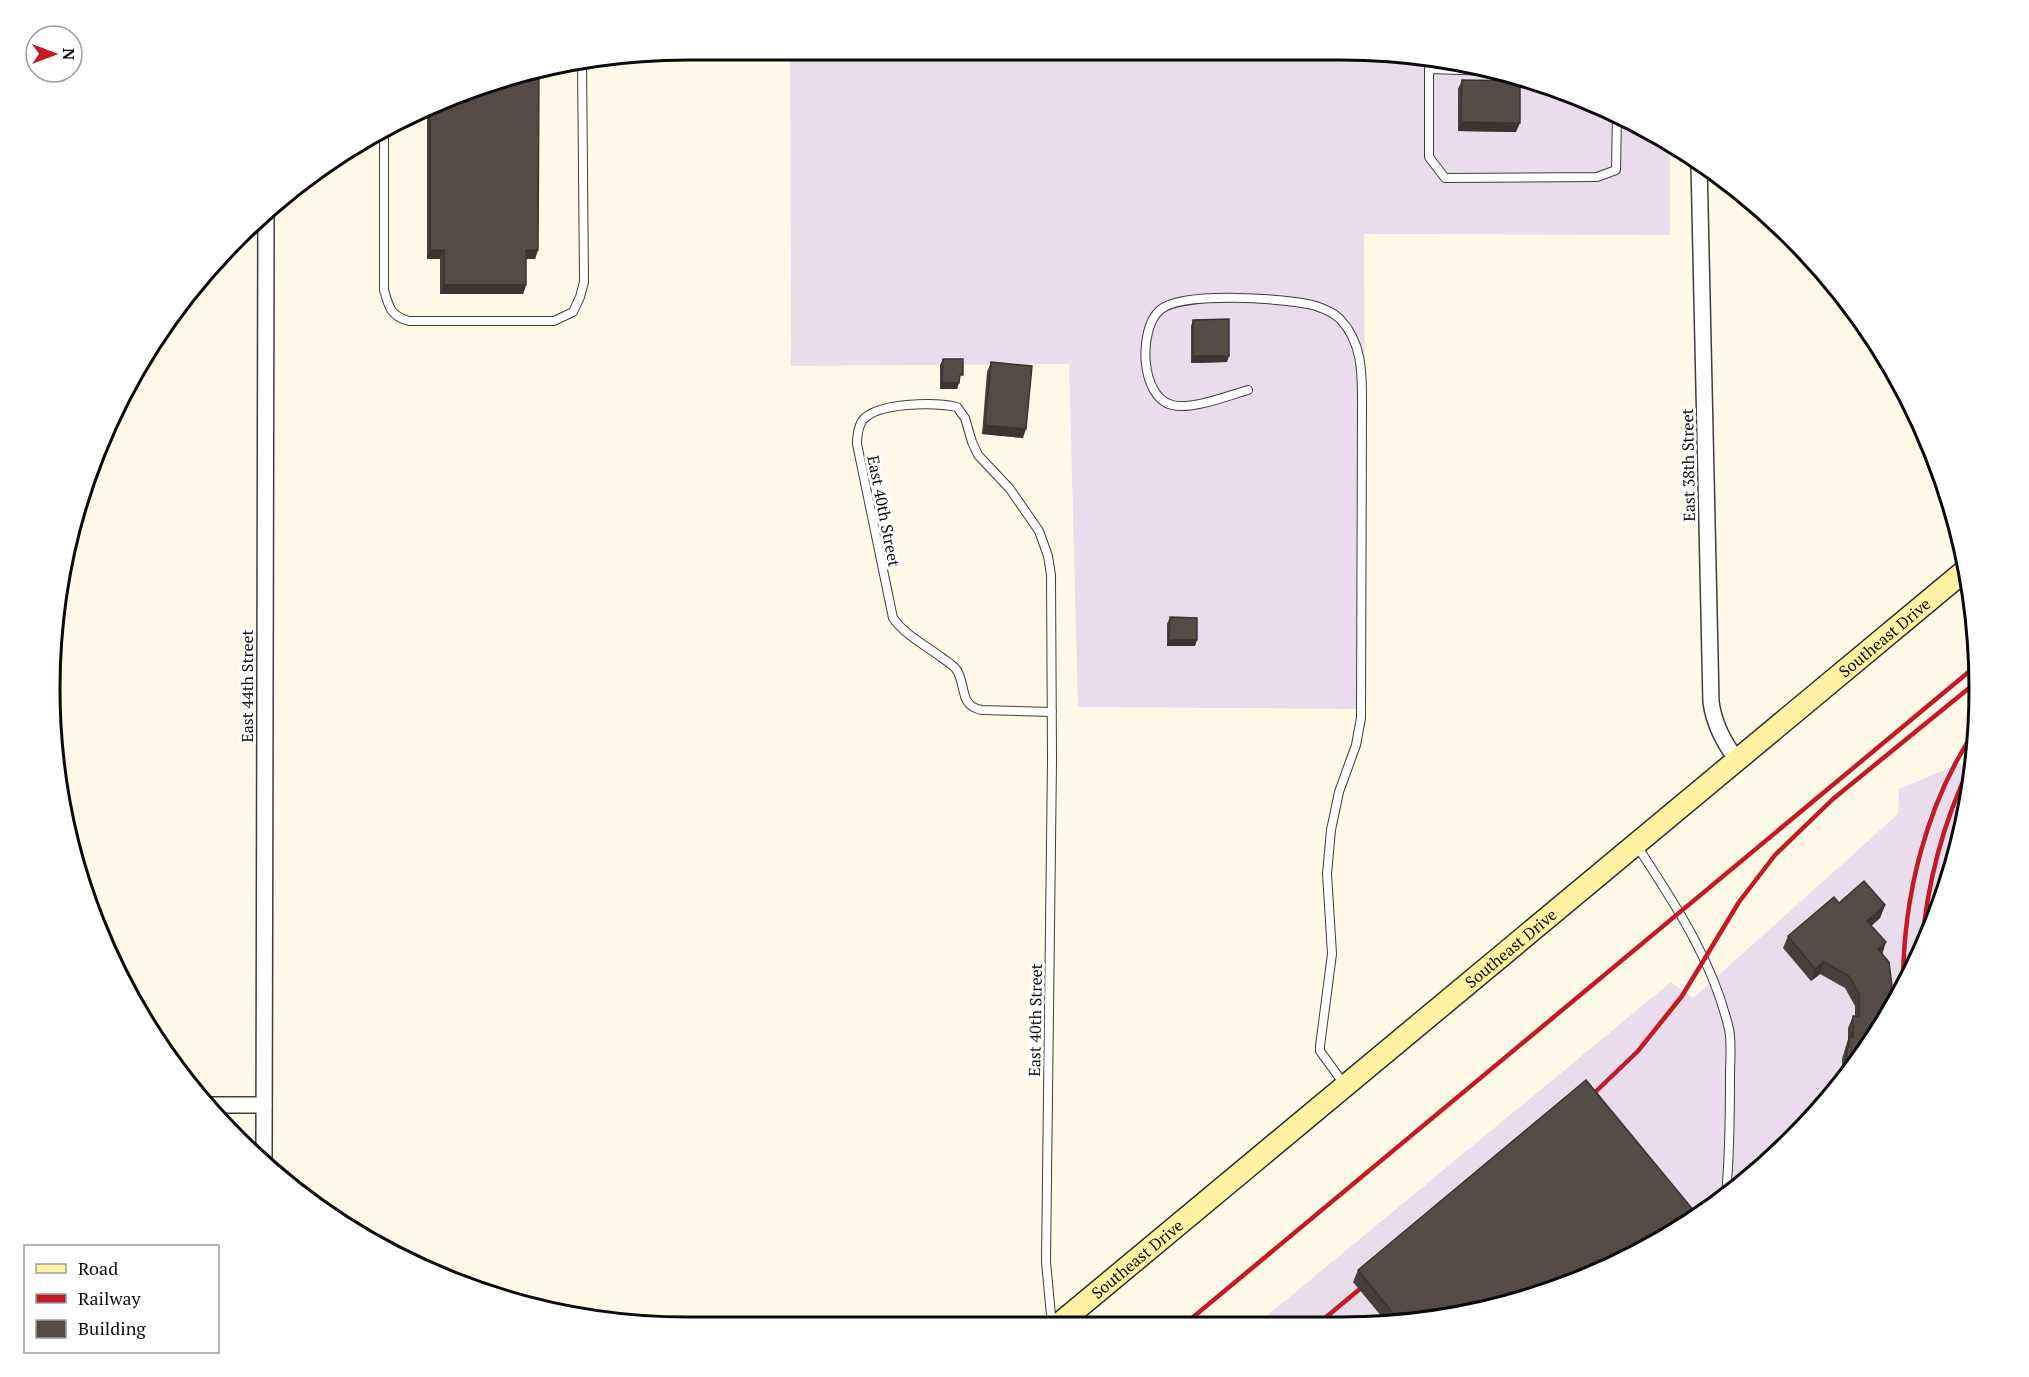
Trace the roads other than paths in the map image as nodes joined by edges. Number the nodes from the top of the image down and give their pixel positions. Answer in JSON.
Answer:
{"nodes":[{"id":1,"x":582,"y":69,"type":"edge"},
{"id":2,"x":1450,"y":70,"type":"edge"},
{"id":3,"x":1617,"y":124,"type":"edge"},
{"id":4,"x":384,"y":139,"type":"edge"},
{"id":5,"x":1699,"y":173,"type":"edge"},
{"id":6,"x":266,"y":223,"type":"edge"},
{"id":7,"x":1248,"y":390,"type":"dead end"},
{"id":8,"x":1959,"y":576,"type":"edge"},
{"id":9,"x":1052,"y":712,"type":"junction"},
{"id":10,"x":1737,"y":760,"type":"junction"},
{"id":11,"x":1636,"y":844,"type":"junction"},
{"id":12,"x":1345,"y":1086,"type":"junction"},
{"id":13,"x":264,"y":1105,"type":"junction"},
{"id":14,"x":219,"y":1106,"type":"edge"},
{"id":15,"x":264,"y":1152,"type":"edge"},
{"id":16,"x":1727,"y":1184,"type":"edge"},
{"id":17,"x":1052,"y":1317,"type":"edge"},
{"id":18,"x":1066,"y":1317,"type":"edge"}],
"edges":[{"from":1,"to":4,"type":"lane"},
{"from":2,"to":3,"type":"lane"},
{"from":5,"to":10,"type":"street","name":"East 38th Street"},
{"from":6,"to":13,"type":"street","name":"East 44th Street"},
{"from":7,"to":12,"type":"lane"},
{"from":8,"to":10,"type":"main road","name":"Southeast Drive"},
{"from":9,"to":9,"type":"lane","name":"East 40th Street"},
{"from":9,"to":17,"type":"lane","name":"East 40th Street"},
{"from":10,"to":11,"type":"main road","name":"Southeast Drive"},
{"from":11,"to":12,"type":"main road","name":"Southeast Drive"},
{"from":11,"to":16,"type":"lane"},
{"from":12,"to":18,"type":"main road","name":"Southeast Drive"},
{"from":13,"to":14,"type":"street"},
{"from":13,"to":15,"type":"street","name":"East 44th Street"}]}
